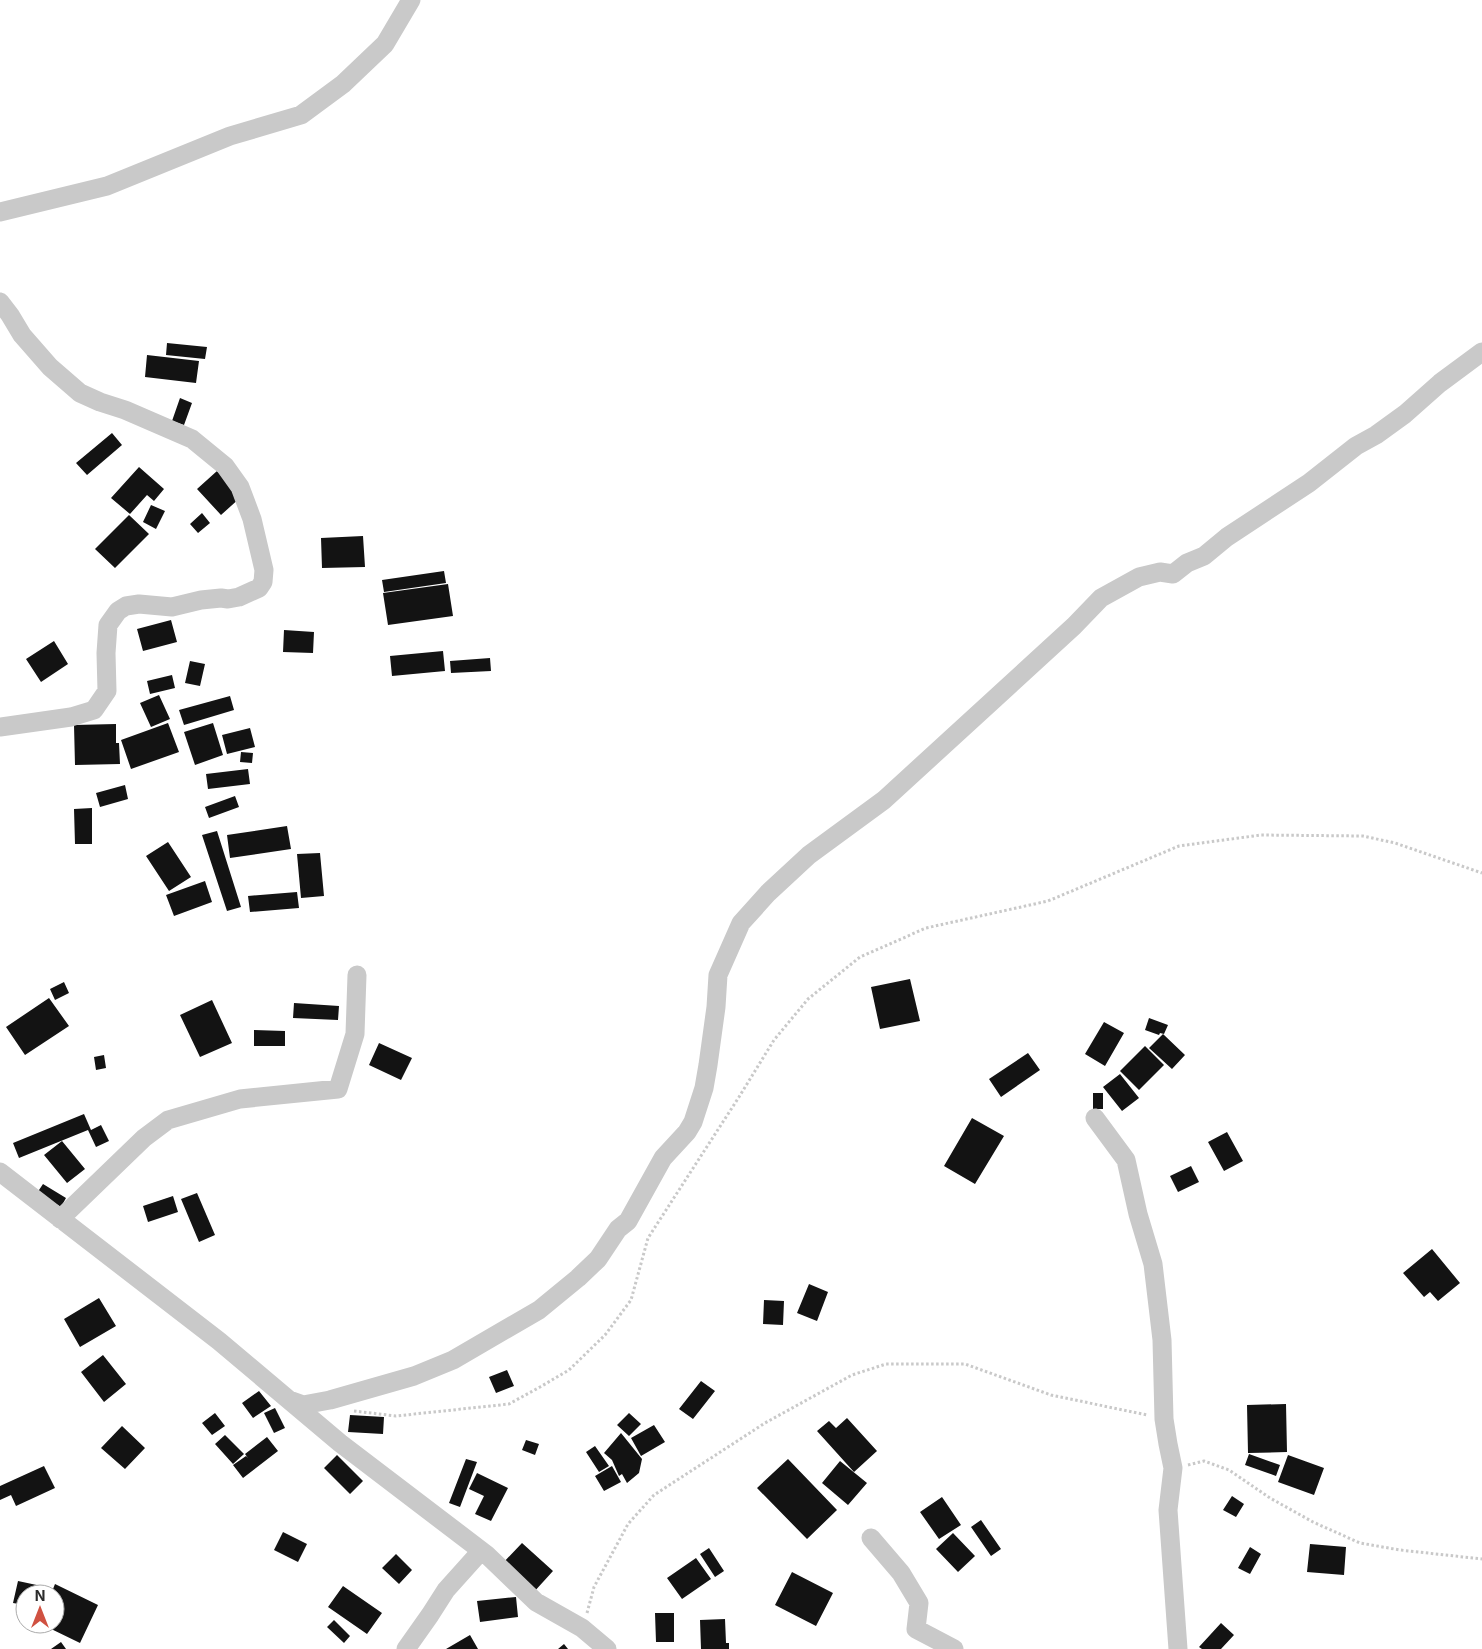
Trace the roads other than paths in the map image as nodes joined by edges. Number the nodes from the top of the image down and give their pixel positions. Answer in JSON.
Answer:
{"nodes":[{"id":1,"x":411,"y":0,"type":"edge"},
{"id":2,"x":0,"y":212,"type":"edge"},
{"id":3,"x":0,"y":302,"type":"edge"},
{"id":4,"x":1482,"y":352,"type":"edge"},
{"id":5,"x":0,"y":727,"type":"edge"},
{"id":6,"x":357,"y":975,"type":"dead end"},
{"id":7,"x":1095,"y":1118,"type":"dead end"},
{"id":8,"x":0,"y":1172,"type":"edge"},
{"id":9,"x":60,"y":1219,"type":"junction"},
{"id":10,"x":289,"y":1400,"type":"junction"},
{"id":11,"x":871,"y":1538,"type":"dead end"},
{"id":12,"x":481,"y":1551,"type":"junction"},
{"id":13,"x":406,"y":1649,"type":"edge"},
{"id":14,"x":607,"y":1649,"type":"edge"},
{"id":15,"x":954,"y":1649,"type":"edge"},
{"id":16,"x":1178,"y":1649,"type":"edge"}],
"edges":[{"from":1,"to":2,"type":"street"},
{"from":3,"to":5,"type":"street"},
{"from":4,"to":10,"type":"street"},
{"from":6,"to":9,"type":"street"},
{"from":7,"to":16,"type":"street"},
{"from":8,"to":9,"type":"street"},
{"from":9,"to":10,"type":"street"},
{"from":10,"to":12,"type":"street"},
{"from":11,"to":15,"type":"street"},
{"from":12,"to":13,"type":"street"},
{"from":12,"to":14,"type":"street"}]}
